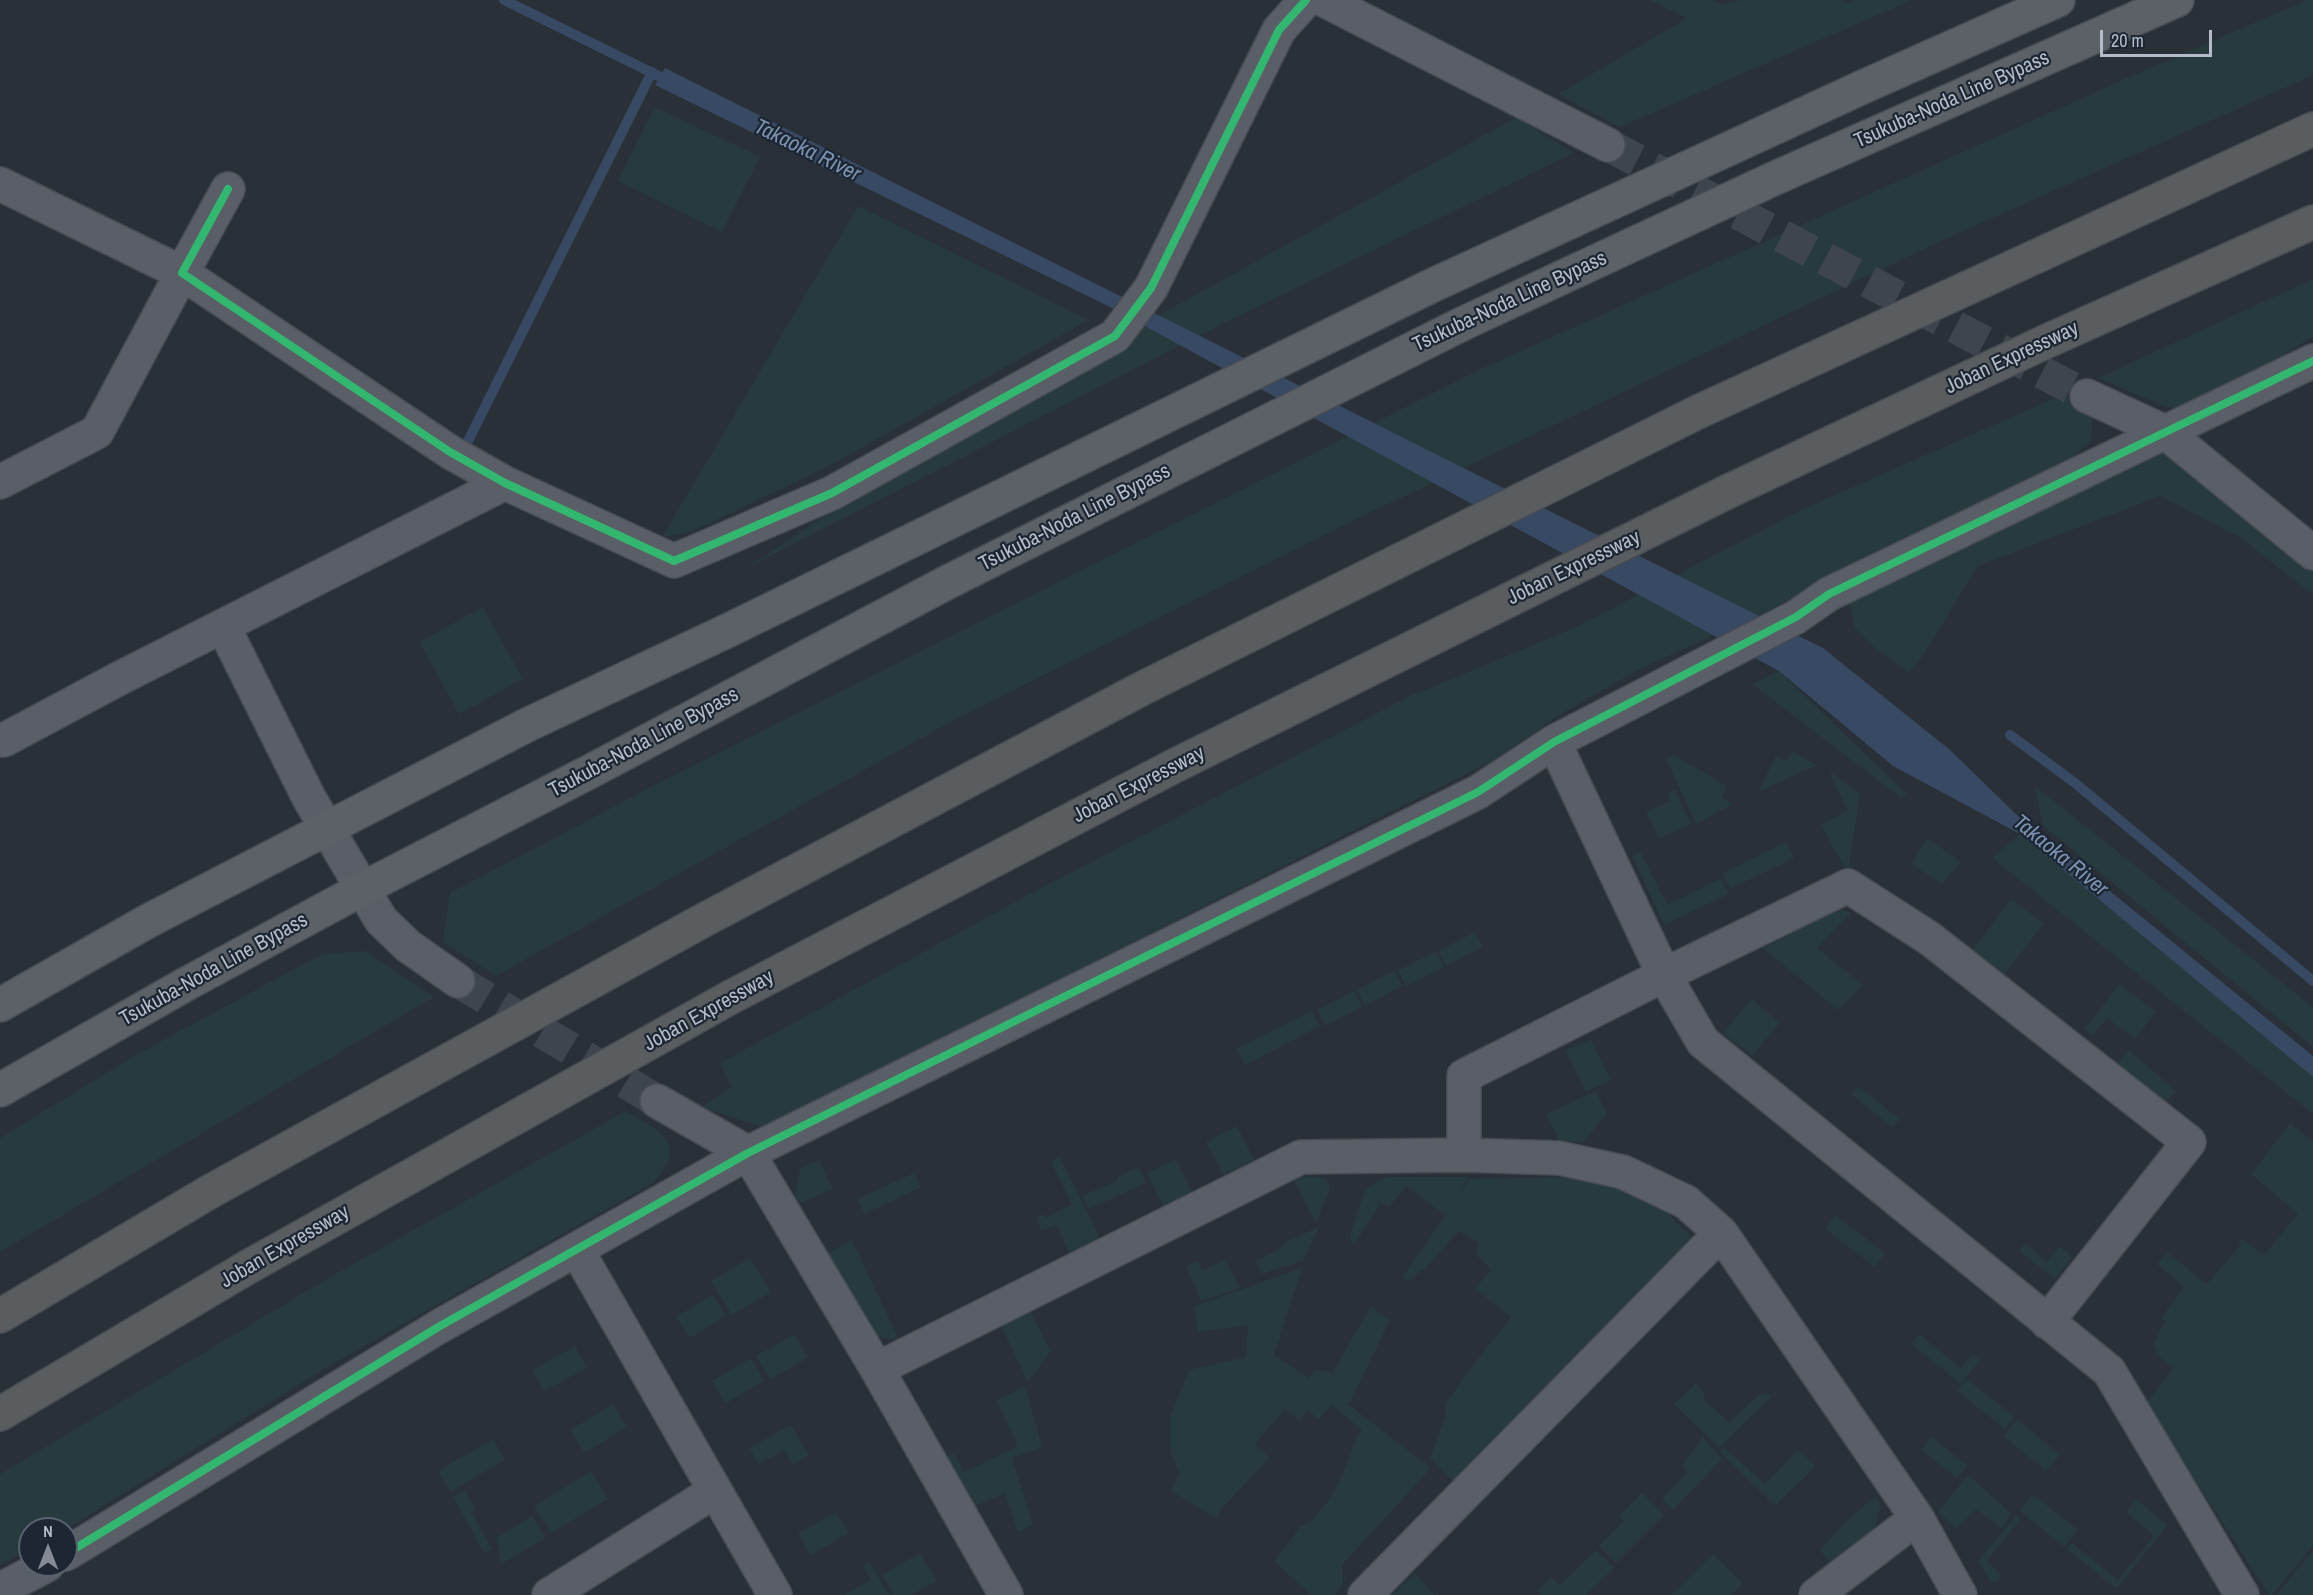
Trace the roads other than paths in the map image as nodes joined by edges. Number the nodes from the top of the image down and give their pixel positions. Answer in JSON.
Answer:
{"nodes":[{"id":1,"x":1306,"y":0,"type":"edge"},
{"id":2,"x":1324,"y":0,"type":"edge"},
{"id":3,"x":2058,"y":0,"type":"edge"},
{"id":4,"x":2177,"y":0,"type":"edge"},
{"id":5,"x":2313,"y":129,"type":"edge"},
{"id":6,"x":1608,"y":145,"type":"tunnel mouth"},
{"id":7,"x":0,"y":184,"type":"edge"},
{"id":8,"x":228,"y":189,"type":"dead end"},
{"id":9,"x":2313,"y":222,"type":"edge"},
{"id":10,"x":182,"y":273,"type":"junction"},
{"id":11,"x":2313,"y":361,"type":"edge"},
{"id":12,"x":2087,"y":396,"type":"tunnel mouth"},
{"id":13,"x":2165,"y":432,"type":"junction"},
{"id":14,"x":0,"y":482,"type":"edge"},
{"id":15,"x":505,"y":483,"type":"junction"},
{"id":16,"x":2313,"y":553,"type":"edge"},
{"id":17,"x":223,"y":626,"type":"junction"},
{"id":18,"x":0,"y":740,"type":"edge"},
{"id":19,"x":1554,"y":742,"type":"junction"},
{"id":20,"x":326,"y":828,"type":"junction"},
{"id":21,"x":362,"y":889,"type":"junction"},
{"id":22,"x":1664,"y":975,"type":"junction"},
{"id":23,"x":458,"y":981,"type":"tunnel mouth"},
{"id":24,"x":0,"y":1005,"type":"edge"},
{"id":25,"x":0,"y":1090,"type":"edge"},
{"id":26,"x":657,"y":1101,"type":"tunnel mouth"},
{"id":27,"x":748,"y":1153,"type":"junction"},
{"id":28,"x":1464,"y":1155,"type":"junction"},
{"id":29,"x":1721,"y":1233,"type":"junction"},
{"id":30,"x":577,"y":1250,"type":"junction"},
{"id":31,"x":0,"y":1316,"type":"edge"},
{"id":32,"x":2047,"y":1322,"type":"junction"},
{"id":33,"x":877,"y":1369,"type":"junction"},
{"id":34,"x":0,"y":1414,"type":"edge"},
{"id":35,"x":715,"y":1491,"type":"junction"},
{"id":36,"x":1917,"y":1518,"type":"junction"},
{"id":37,"x":78,"y":1547,"type":"edge"},
{"id":38,"x":24,"y":1577,"type":"edge"},
{"id":39,"x":0,"y":1590,"type":"edge"},
{"id":40,"x":549,"y":1595,"type":"edge"},
{"id":41,"x":775,"y":1595,"type":"edge"},
{"id":42,"x":1006,"y":1595,"type":"edge"},
{"id":43,"x":1365,"y":1595,"type":"edge"},
{"id":44,"x":1816,"y":1595,"type":"edge"},
{"id":45,"x":1960,"y":1595,"type":"edge"},
{"id":46,"x":2242,"y":1595,"type":"edge"}],
"edges":[{"from":1,"to":15,"type":"street"},
{"from":2,"to":6,"type":"street"},
{"from":3,"to":20,"type":"main road"},
{"from":4,"to":21,"type":"main road","name":"Tsukuba-Noda Line Bypass"},
{"from":5,"to":31,"type":"highway"},
{"from":7,"to":10,"type":"street"},
{"from":8,"to":10,"type":"street"},
{"from":9,"to":34,"type":"highway","name":"Joban Expressway"},
{"from":10,"to":14,"type":"street"},
{"from":10,"to":15,"type":"street"},
{"from":11,"to":13,"type":"street"},
{"from":12,"to":13,"type":"street"},
{"from":13,"to":16,"type":"street"},
{"from":13,"to":19,"type":"street"},
{"from":15,"to":17,"type":"street"},
{"from":17,"to":18,"type":"street"},
{"from":17,"to":20,"type":"street"},
{"from":19,"to":22,"type":"street"},
{"from":19,"to":27,"type":"street"},
{"from":20,"to":21,"type":"street"},
{"from":20,"to":24,"type":"main road"},
{"from":21,"to":23,"type":"street"},
{"from":21,"to":25,"type":"main road","name":"Tsukuba-Noda Line Bypass"},
{"from":22,"to":28,"type":"street"},
{"from":22,"to":32,"type":"street"},
{"from":22,"to":32,"type":"street"},
{"from":26,"to":27,"type":"street"},
{"from":27,"to":30,"type":"street"},
{"from":27,"to":33,"type":"street"},
{"from":28,"to":29,"type":"street"},
{"from":28,"to":33,"type":"street"},
{"from":29,"to":36,"type":"street"},
{"from":29,"to":43,"type":"street"},
{"from":30,"to":35,"type":"street"},
{"from":30,"to":37,"type":"street"},
{"from":32,"to":46,"type":"street"},
{"from":33,"to":42,"type":"street"},
{"from":35,"to":40,"type":"street"},
{"from":35,"to":41,"type":"street"},
{"from":36,"to":44,"type":"street"},
{"from":36,"to":45,"type":"street"},
{"from":38,"to":39,"type":"street"}]}
